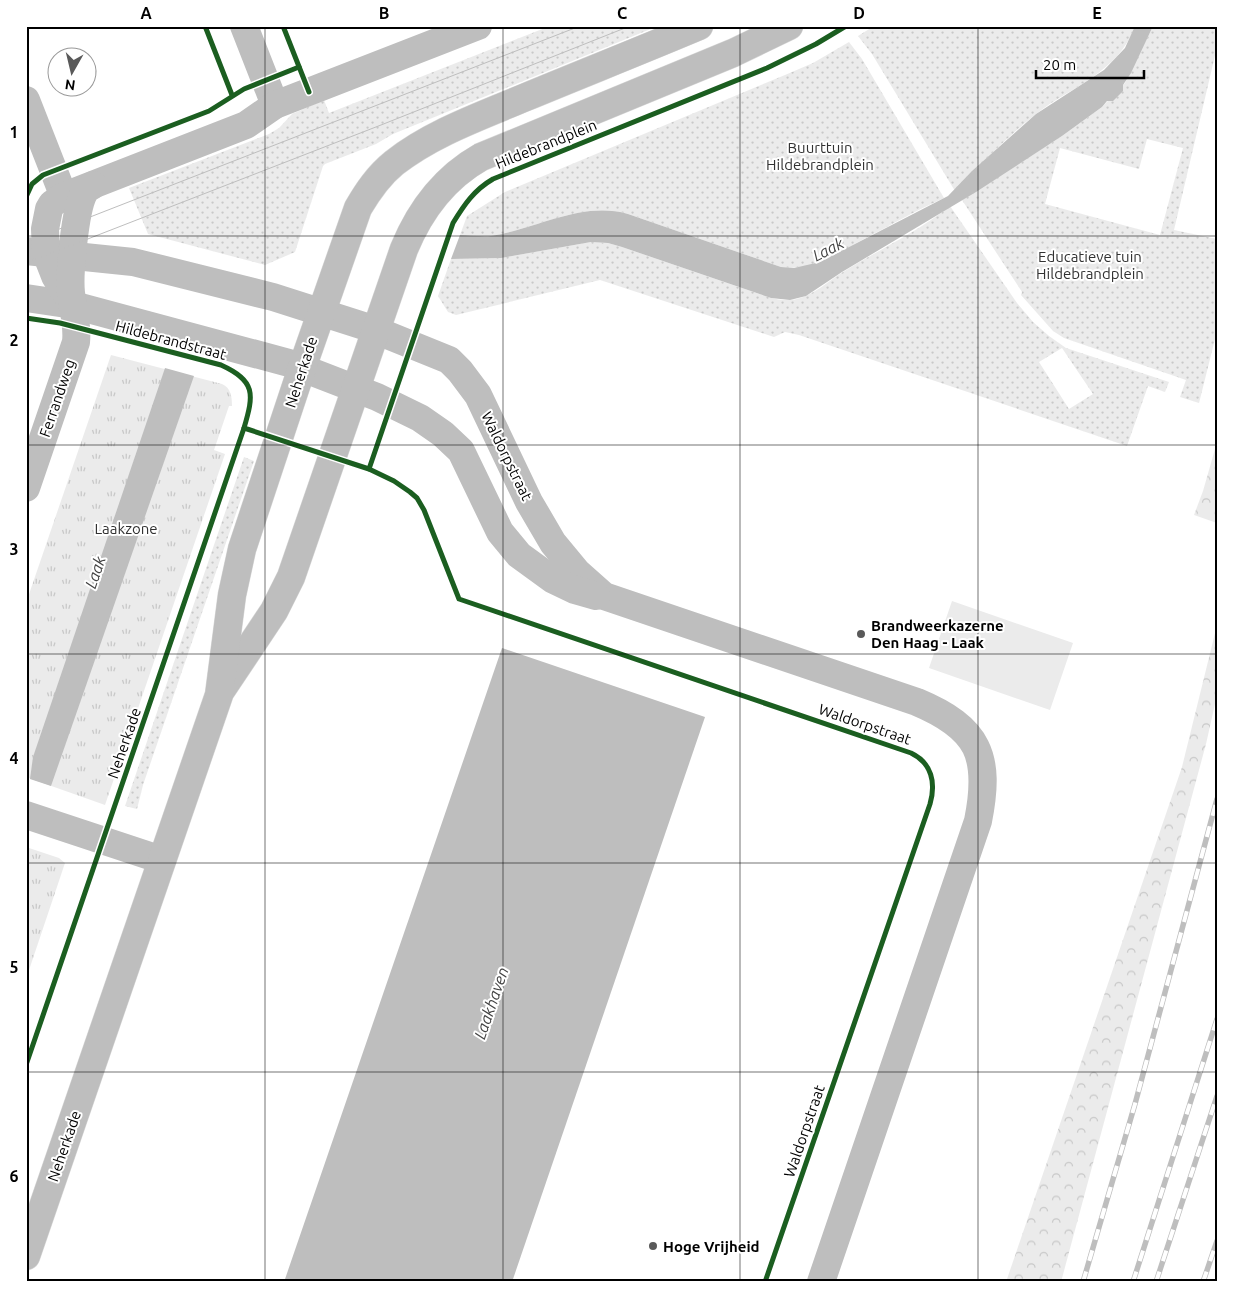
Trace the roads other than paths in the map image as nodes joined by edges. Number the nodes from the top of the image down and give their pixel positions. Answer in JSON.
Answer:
{"nodes":[{"id":1,"x":244,"y":26,"type":"edge"},
{"id":2,"x":478,"y":26,"type":"edge"},
{"id":3,"x":699,"y":26,"type":"edge"},
{"id":4,"x":790,"y":26,"type":"edge"},
{"id":5,"x":26,"y":100,"type":"edge"},
{"id":6,"x":274,"y":105,"type":"junction"},
{"id":7,"x":92,"y":186,"type":"junction"},
{"id":8,"x":64,"y":196,"type":"junction"},
{"id":9,"x":36,"y":252,"type":"edge"},
{"id":10,"x":73,"y":255,"type":"junction"},
{"id":11,"x":26,"y":298,"type":"edge"},
{"id":12,"x":74,"y":305,"type":"junction"},
{"id":13,"x":322,"y":311,"type":"junction"},
{"id":14,"x":376,"y":331,"type":"junction"},
{"id":15,"x":302,"y":368,"type":"junction"},
{"id":16,"x":356,"y":388,"type":"junction"},
{"id":17,"x":26,"y":488,"type":"edge"},
{"id":18,"x":622,"y":603,"type":"junction"},
{"id":19,"x":219,"y":695,"type":"junction"},
{"id":20,"x":26,"y":815,"type":"edge"},
{"id":21,"x":162,"y":860,"type":"junction"},
{"id":22,"x":26,"y":1256,"type":"edge"},
{"id":23,"x":821,"y":1282,"type":"edge"}],
"edges":[{"from":1,"to":6,"type":"street"},
{"from":2,"to":6,"type":"street"},
{"from":3,"to":13,"type":"street"},
{"from":4,"to":14,"type":"street","name":"Hildebrandplein"},
{"from":5,"to":8,"type":"street"},
{"from":6,"to":7,"type":"street"},
{"from":7,"to":8,"type":"street"},
{"from":7,"to":10,"type":"street"},
{"from":8,"to":9,"type":"street"},
{"from":9,"to":10,"type":"street"},
{"from":9,"to":12,"type":"street"},
{"from":10,"to":12,"type":"street"},
{"from":10,"to":13,"type":"street"},
{"from":11,"to":12,"type":"street","name":"Hildebrandstraat"},
{"from":12,"to":15,"type":"street","name":"Hildebrandstraat"},
{"from":12,"to":17,"type":"street","name":"Ferrandweg"},
{"from":13,"to":14,"type":"street"},
{"from":13,"to":15,"type":"street","name":"Neherkade"},
{"from":14,"to":16,"type":"street","name":"Hildebrandplein"},
{"from":14,"to":18,"type":"street","name":"Waldorpstraat"},
{"from":15,"to":16,"type":"street","name":"Waldorpstraat"},
{"from":15,"to":19,"type":"street","name":"Neherkade"},
{"from":16,"to":18,"type":"street","name":"Waldorpstraat"},
{"from":16,"to":19,"type":"street","name":"Neherkade"},
{"from":18,"to":23,"type":"street","name":"Waldorpstraat"},
{"from":19,"to":21,"type":"street","name":"Neherkade"},
{"from":20,"to":21,"type":"street"},
{"from":21,"to":22,"type":"street","name":"Neherkade"}]}
